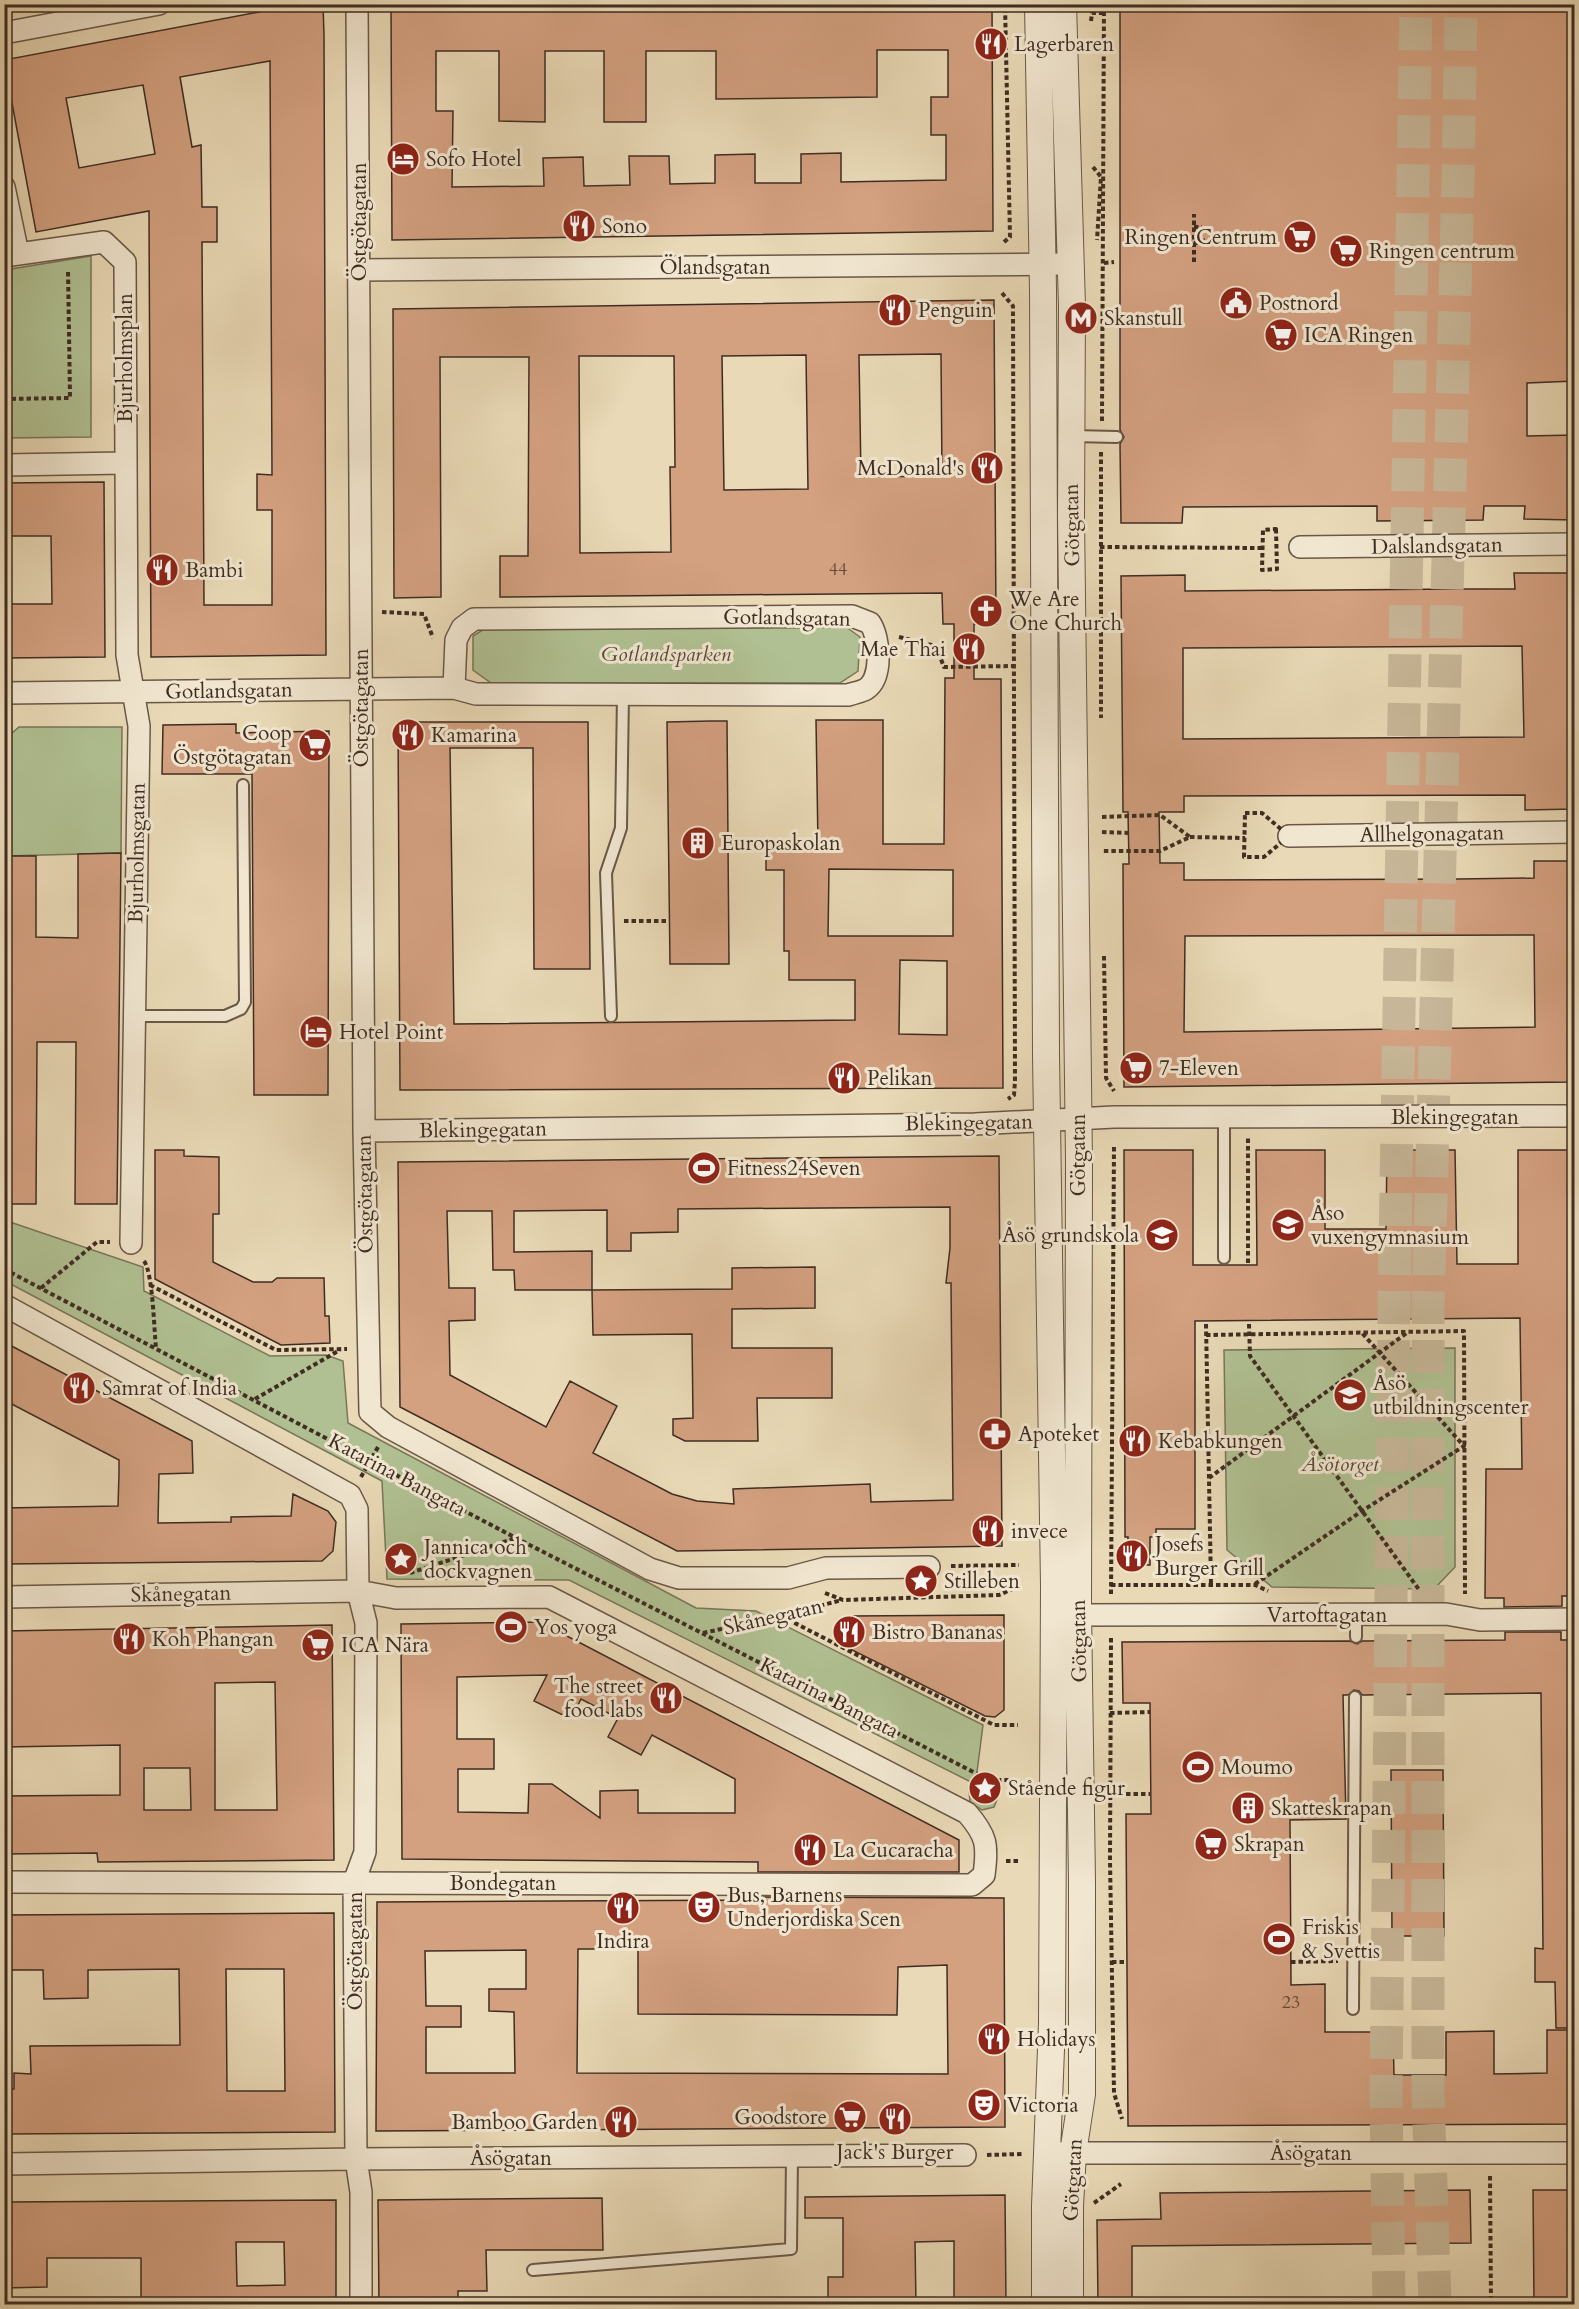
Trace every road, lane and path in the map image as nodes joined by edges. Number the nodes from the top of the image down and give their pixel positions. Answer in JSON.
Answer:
{"nodes":[{"id":1,"x":159,"y":4,"type":"edge"},
{"id":2,"x":357,"y":4,"type":"edge"},
{"id":3,"x":1005,"y":4,"type":"edge"},
{"id":4,"x":1038,"y":4,"type":"edge"},
{"id":5,"x":1063,"y":4,"type":"edge"},
{"id":6,"x":1104,"y":4,"type":"edge"},
{"id":7,"x":1104,"y":14,"type":"junction"},
{"id":8,"x":1091,"y":17,"type":"dead end"},
{"id":9,"x":4,"y":33,"type":"edge"},
{"id":10,"x":1006,"y":54,"type":"junction"},
{"id":11,"x":1014,"y":54,"type":"dead end"},
{"id":12,"x":4,"y":188,"type":"edge"},
{"id":13,"x":1194,"y":214,"type":"dead end"},
{"id":14,"x":1194,"y":226,"type":"junction"},
{"id":15,"x":1194,"y":235,"type":"junction"},
{"id":16,"x":1002,"y":245,"type":"dead end"},
{"id":17,"x":68,"y":247,"type":"junction"},
{"id":18,"x":11,"y":255,"type":"edge"},
{"id":19,"x":1113,"y":262,"type":"dead end"},
{"id":20,"x":1194,"y":262,"type":"dead end"},
{"id":21,"x":1104,"y":263,"type":"junction"},
{"id":22,"x":1071,"y":264,"type":"junction"},
{"id":23,"x":1043,"y":265,"type":"junction"},
{"id":24,"x":359,"y":270,"type":"junction"},
{"id":25,"x":1002,"y":293,"type":"dead end"},
{"id":26,"x":4,"y":399,"type":"edge"},
{"id":27,"x":1071,"y":436,"type":"junction"},
{"id":28,"x":1102,"y":436,"type":"junction"},
{"id":29,"x":1117,"y":437,"type":"dead end"},
{"id":30,"x":125,"y":464,"type":"junction"},
{"id":31,"x":4,"y":465,"type":"edge"},
{"id":32,"x":1575,"y":544,"type":"edge"},
{"id":33,"x":1100,"y":547,"type":"junction"},
{"id":34,"x":1300,"y":547,"type":"dead end"},
{"id":35,"x":1262,"y":548,"type":"junction"},
{"id":36,"x":929,"y":644,"type":"dead end"},
{"id":37,"x":1015,"y":666,"type":"junction"},
{"id":38,"x":454,"y":688,"type":"junction"},
{"id":39,"x":360,"y":689,"type":"junction"},
{"id":40,"x":4,"y":693,"type":"edge"},
{"id":41,"x":134,"y":693,"type":"junction"},
{"id":42,"x":623,"y":694,"type":"junction"},
{"id":43,"x":1102,"y":725,"type":"dead end"},
{"id":44,"x":243,"y":785,"type":"dead end"},
{"id":45,"x":1102,"y":806,"type":"dead end"},
{"id":46,"x":1262,"y":813,"type":"dead end"},
{"id":47,"x":1102,"y":817,"type":"junction"},
{"id":48,"x":1102,"y":832,"type":"junction"},
{"id":49,"x":1575,"y":832,"type":"edge"},
{"id":50,"x":1128,"y":833,"type":"dead end"},
{"id":51,"x":1289,"y":836,"type":"dead end"},
{"id":52,"x":1190,"y":837,"type":"junction"},
{"id":53,"x":1245,"y":838,"type":"junction"},
{"id":54,"x":1103,"y":851,"type":"junction"},
{"id":55,"x":1264,"y":857,"type":"dead end"},
{"id":56,"x":1103,"y":863,"type":"dead end"},
{"id":57,"x":609,"y":921,"type":"junction"},
{"id":58,"x":667,"y":921,"type":"dead end"},
{"id":59,"x":1104,"y":947,"type":"dead end"},
{"id":60,"x":135,"y":1016,"type":"junction"},
{"id":61,"x":611,"y":1016,"type":"dead end"},
{"id":62,"x":1114,"y":1091,"type":"dead end"},
{"id":63,"x":1004,"y":1101,"type":"dead end"},
{"id":64,"x":1575,"y":1116,"type":"edge"},
{"id":65,"x":1224,"y":1117,"type":"junction"},
{"id":66,"x":1248,"y":1117,"type":"junction"},
{"id":67,"x":1078,"y":1119,"type":"junction"},
{"id":68,"x":1048,"y":1121,"type":"junction"},
{"id":69,"x":364,"y":1131,"type":"junction"},
{"id":70,"x":1114,"y":1145,"type":"dead end"},
{"id":71,"x":131,"y":1243,"type":"junction"},
{"id":72,"x":1224,"y":1258,"type":"dead end"},
{"id":73,"x":1248,"y":1263,"type":"dead end"},
{"id":74,"x":4,"y":1269,"type":"edge"},
{"id":75,"x":150,"y":1285,"type":"junction"},
{"id":76,"x":41,"y":1288,"type":"junction"},
{"id":77,"x":4,"y":1305,"type":"edge"},
{"id":78,"x":1206,"y":1324,"type":"dead end"},
{"id":79,"x":1249,"y":1324,"type":"dead end"},
{"id":80,"x":1408,"y":1332,"type":"junction"},
{"id":81,"x":1361,"y":1333,"type":"junction"},
{"id":82,"x":1249,"y":1334,"type":"junction"},
{"id":83,"x":1206,"y":1335,"type":"junction"},
{"id":84,"x":156,"y":1348,"type":"junction"},
{"id":85,"x":342,"y":1349,"type":"junction"},
{"id":86,"x":367,"y":1350,"type":"junction"},
{"id":87,"x":1380,"y":1352,"type":"junction"},
{"id":88,"x":254,"y":1399,"type":"junction"},
{"id":89,"x":370,"y":1412,"type":"joint"},
{"id":90,"x":1293,"y":1416,"type":"junction"},
{"id":91,"x":388,"y":1427,"type":"junction"},
{"id":92,"x":1464,"y":1446,"type":"junction"},
{"id":93,"x":371,"y":1460,"type":"junction"},
{"id":94,"x":1209,"y":1479,"type":"junction"},
{"id":95,"x":350,"y":1495,"type":"junction"},
{"id":96,"x":1362,"y":1511,"type":"junction"},
{"id":97,"x":516,"y":1538,"type":"junction"},
{"id":98,"x":1019,"y":1566,"type":"dead end"},
{"id":99,"x":929,"y":1567,"type":"joint"},
{"id":100,"x":650,"y":1569,"type":"joint"},
{"id":101,"x":403,"y":1576,"type":"dead end"},
{"id":102,"x":788,"y":1578,"type":"junction"},
{"id":103,"x":1211,"y":1584,"type":"junction"},
{"id":104,"x":1019,"y":1586,"type":"dead end"},
{"id":105,"x":358,"y":1591,"type":"junction"},
{"id":106,"x":1422,"y":1594,"type":"dead end"},
{"id":107,"x":1465,"y":1594,"type":"dead end"},
{"id":108,"x":4,"y":1597,"type":"edge"},
{"id":109,"x":549,"y":1597,"type":"joint"},
{"id":110,"x":843,"y":1600,"type":"junction"},
{"id":111,"x":1356,"y":1614,"type":"junction"},
{"id":112,"x":1078,"y":1615,"type":"junction"},
{"id":113,"x":1111,"y":1616,"type":"junction"},
{"id":114,"x":781,"y":1617,"type":"junction"},
{"id":115,"x":1575,"y":1619,"type":"edge"},
{"id":116,"x":702,"y":1633,"type":"junction"},
{"id":117,"x":1356,"y":1637,"type":"dead end"},
{"id":118,"x":1355,"y":1697,"type":"dead end"},
{"id":119,"x":1150,"y":1712,"type":"dead end"},
{"id":120,"x":1110,"y":1713,"type":"junction"},
{"id":121,"x":1018,"y":1725,"type":"dead end"},
{"id":122,"x":1018,"y":1780,"type":"dead end"},
{"id":123,"x":1111,"y":1794,"type":"junction"},
{"id":124,"x":1150,"y":1794,"type":"dead end"},
{"id":125,"x":986,"y":1860,"type":"joint"},
{"id":126,"x":4,"y":1882,"type":"edge"},
{"id":127,"x":354,"y":1882,"type":"junction"},
{"id":128,"x":1353,"y":1960,"type":"junction"},
{"id":129,"x":1112,"y":1962,"type":"junction"},
{"id":130,"x":1127,"y":1962,"type":"dead end"},
{"id":131,"x":1291,"y":1962,"type":"dead end"},
{"id":132,"x":1353,"y":2009,"type":"dead end"},
{"id":133,"x":1122,"y":2119,"type":"dead end"},
{"id":134,"x":1073,"y":2153,"type":"junction"},
{"id":135,"x":1490,"y":2153,"type":"junction"},
{"id":136,"x":1575,"y":2153,"type":"edge"},
{"id":137,"x":1017,"y":2154,"type":"dead end"},
{"id":138,"x":1047,"y":2154,"type":"junction"},
{"id":139,"x":965,"y":2155,"type":"joint"},
{"id":140,"x":792,"y":2156,"type":"junction"},
{"id":141,"x":356,"y":2159,"type":"junction"},
{"id":142,"x":4,"y":2164,"type":"edge"},
{"id":143,"x":533,"y":2270,"type":"dead end"},
{"id":144,"x":361,"y":2304,"type":"edge"},
{"id":145,"x":1045,"y":2304,"type":"edge"},
{"id":146,"x":1070,"y":2304,"type":"edge"},
{"id":147,"x":1491,"y":2304,"type":"edge"}],
"edges":[{"from":1,"to":9,"type":"street"},
{"from":2,"to":24,"type":"street","name":"Östgötagatan"},
{"from":3,"to":10,"type":"path"},
{"from":4,"to":23,"type":"street","name":"Götgatan"},
{"from":5,"to":22,"type":"street","name":"Götgatan"},
{"from":6,"to":7,"type":"path","name":"Götgatan"},
{"from":7,"to":8,"type":"path"},
{"from":7,"to":21,"type":"path","name":"Götgatan"},
{"from":10,"to":11,"type":"path"},
{"from":10,"to":16,"type":"path"},
{"from":12,"to":18,"type":"street"},
{"from":13,"to":14,"type":"path"},
{"from":14,"to":15,"type":"path"},
{"from":14,"to":15,"type":"path"},
{"from":15,"to":20,"type":"path"},
{"from":17,"to":18,"type":"street","name":"Bjurholmsplan"},
{"from":17,"to":26,"type":"path"},
{"from":17,"to":30,"type":"street","name":"Bjurholmsplan"},
{"from":19,"to":21,"type":"path"},
{"from":21,"to":28,"type":"path","name":"Götgatan"},
{"from":22,"to":23,"type":"street","name":"Ölandsgatan"},
{"from":22,"to":27,"type":"street","name":"Götgatan"},
{"from":23,"to":24,"type":"street","name":"Ölandsgatan"},
{"from":23,"to":68,"type":"street","name":"Götgatan"},
{"from":24,"to":39,"type":"street","name":"Östgötagatan"},
{"from":25,"to":37,"type":"path"},
{"from":27,"to":28,"type":"lane"},
{"from":27,"to":67,"type":"street","name":"Götgatan"},
{"from":28,"to":29,"type":"lane"},
{"from":28,"to":33,"type":"path","name":"Götgatan"},
{"from":30,"to":31,"type":"street"},
{"from":30,"to":41,"type":"street","name":"Bjurholmsgatan"},
{"from":32,"to":34,"type":"street","name":"Dalslandsgatan"},
{"from":33,"to":35,"type":"path"},
{"from":33,"to":43,"type":"path","name":"Götgatan"},
{"from":35,"to":35,"type":"path"},
{"from":36,"to":37,"type":"path"},
{"from":37,"to":63,"type":"path"},
{"from":38,"to":39,"type":"street","name":"Gotlandsgatan"},
{"from":38,"to":42,"type":"street","name":"Gotlandsgatan"},
{"from":38,"to":42,"type":"street","name":"Gotlandsgatan"},
{"from":39,"to":41,"type":"street","name":"Gotlandsgatan"},
{"from":39,"to":69,"type":"street","name":"Östgötagatan"},
{"from":40,"to":41,"type":"street","name":"Gotlandsgatan"},
{"from":41,"to":60,"type":"street","name":"Bjurholmsgatan"},
{"from":42,"to":57,"type":"lane"},
{"from":44,"to":60,"type":"lane"},
{"from":45,"to":47,"type":"path"},
{"from":46,"to":53,"type":"path"},
{"from":47,"to":48,"type":"path"},
{"from":47,"to":52,"type":"path"},
{"from":48,"to":50,"type":"path"},
{"from":48,"to":54,"type":"path"},
{"from":49,"to":51,"type":"street","name":"Allhelgonagatan"},
{"from":52,"to":53,"type":"path"},
{"from":52,"to":54,"type":"path"},
{"from":53,"to":55,"type":"path"},
{"from":54,"to":56,"type":"path"},
{"from":57,"to":58,"type":"path"},
{"from":57,"to":61,"type":"lane"},
{"from":59,"to":62,"type":"path"},
{"from":60,"to":71,"type":"street","name":"Bjurholmsgatan"},
{"from":64,"to":66,"type":"street","name":"Blekingegatan"},
{"from":65,"to":66,"type":"street","name":"Blekingegatan"},
{"from":65,"to":67,"type":"street","name":"Blekingegatan"},
{"from":65,"to":72,"type":"lane"},
{"from":66,"to":73,"type":"path"},
{"from":67,"to":68,"type":"street","name":"Blekingegatan"},
{"from":67,"to":112,"type":"street","name":"Götgatan"},
{"from":68,"to":69,"type":"street","name":"Blekingegatan"},
{"from":68,"to":138,"type":"street","name":"Götgatan"},
{"from":69,"to":86,"type":"street","name":"Östgötagatan"},
{"from":70,"to":103,"type":"path","name":"Götgatan"},
{"from":71,"to":75,"type":"path"},
{"from":71,"to":76,"type":"path"},
{"from":74,"to":76,"type":"path","name":"Katarina Bangata"},
{"from":75,"to":84,"type":"path"},
{"from":75,"to":85,"type":"path"},
{"from":76,"to":84,"type":"path","name":"Katarina Bangata"},
{"from":77,"to":95,"type":"street","name":"Katarina Bangata"},
{"from":78,"to":83,"type":"path"},
{"from":79,"to":82,"type":"path"},
{"from":80,"to":81,"type":"path"},
{"from":80,"to":87,"type":"path"},
{"from":80,"to":92,"type":"path"},
{"from":81,"to":82,"type":"path"},
{"from":81,"to":87,"type":"path"},
{"from":82,"to":83,"type":"path"},
{"from":82,"to":90,"type":"path"},
{"from":83,"to":94,"type":"path"},
{"from":84,"to":88,"type":"path","name":"Katarina Bangata"},
{"from":85,"to":86,"type":"path"},
{"from":85,"to":88,"type":"path"},
{"from":86,"to":89,"type":"street","name":"Östgötagatan"},
{"from":87,"to":90,"type":"path"},
{"from":87,"to":92,"type":"path"},
{"from":88,"to":93,"type":"path","name":"Katarina Bangata"},
{"from":89,"to":91,"type":"street","name":"Katarina Bangata"},
{"from":90,"to":94,"type":"path"},
{"from":90,"to":96,"type":"path"},
{"from":91,"to":93,"type":"path"},
{"from":91,"to":100,"type":"street","name":"Katarina Bangata"},
{"from":92,"to":96,"type":"path"},
{"from":92,"to":107,"type":"path"},
{"from":93,"to":95,"type":"path"},
{"from":93,"to":97,"type":"path","name":"Katarina Bangata"},
{"from":94,"to":103,"type":"path"},
{"from":95,"to":105,"type":"street","name":"Östgötagatan"},
{"from":96,"to":103,"type":"path"},
{"from":96,"to":106,"type":"path"},
{"from":97,"to":101,"type":"path"},
{"from":97,"to":116,"type":"path","name":"Katarina Bangata"},
{"from":98,"to":99,"type":"path"},
{"from":99,"to":102,"type":"street","name":"Skånegatan"},
{"from":100,"to":102,"type":"street","name":"Skånegatan"},
{"from":102,"to":110,"type":"path","name":"Skånegatan"},
{"from":104,"to":110,"type":"path","name":"Skånegatan"},
{"from":105,"to":108,"type":"street","name":"Skånegatan"},
{"from":105,"to":109,"type":"street","name":"Skånegatan"},
{"from":105,"to":127,"type":"street","name":"Östgötagatan"},
{"from":109,"to":125,"type":"street","name":"Katarina Bangata"},
{"from":110,"to":114,"type":"path","name":"Skånegatan"},
{"from":111,"to":113,"type":"street","name":"Vartoftagatan"},
{"from":111,"to":115,"type":"street","name":"Vartoftagatan"},
{"from":111,"to":117,"type":"lane"},
{"from":112,"to":113,"type":"street","name":"Vartoftagatan"},
{"from":112,"to":134,"type":"street","name":"Götgatan"},
{"from":113,"to":120,"type":"path"},
{"from":114,"to":116,"type":"path","name":"Skånegatan"},
{"from":114,"to":121,"type":"path"},
{"from":116,"to":122,"type":"path","name":"Katarina Bangata"},
{"from":118,"to":128,"type":"lane"},
{"from":119,"to":120,"type":"path"},
{"from":120,"to":123,"type":"path"},
{"from":123,"to":124,"type":"path"},
{"from":123,"to":129,"type":"path"},
{"from":125,"to":127,"type":"street","name":"Bondegatan"},
{"from":126,"to":127,"type":"street","name":"Bondegatan"},
{"from":127,"to":141,"type":"street","name":"Östgötagatan"},
{"from":128,"to":131,"type":"path"},
{"from":128,"to":132,"type":"lane"},
{"from":129,"to":130,"type":"path"},
{"from":129,"to":133,"type":"path"},
{"from":134,"to":135,"type":"street","name":"Åsögatan"},
{"from":134,"to":138,"type":"street","name":"Åsögatan"},
{"from":134,"to":146,"type":"street","name":"Götgatan"},
{"from":135,"to":136,"type":"street","name":"Åsögatan"},
{"from":135,"to":147,"type":"path"},
{"from":137,"to":139,"type":"path"},
{"from":138,"to":145,"type":"street","name":"Götgatan"},
{"from":139,"to":140,"type":"street","name":"Åsögatan"},
{"from":140,"to":141,"type":"street","name":"Åsögatan"},
{"from":140,"to":143,"type":"lane"},
{"from":141,"to":142,"type":"street","name":"Åsögatan"},
{"from":141,"to":144,"type":"street","name":"Östgötagatan"}]}
